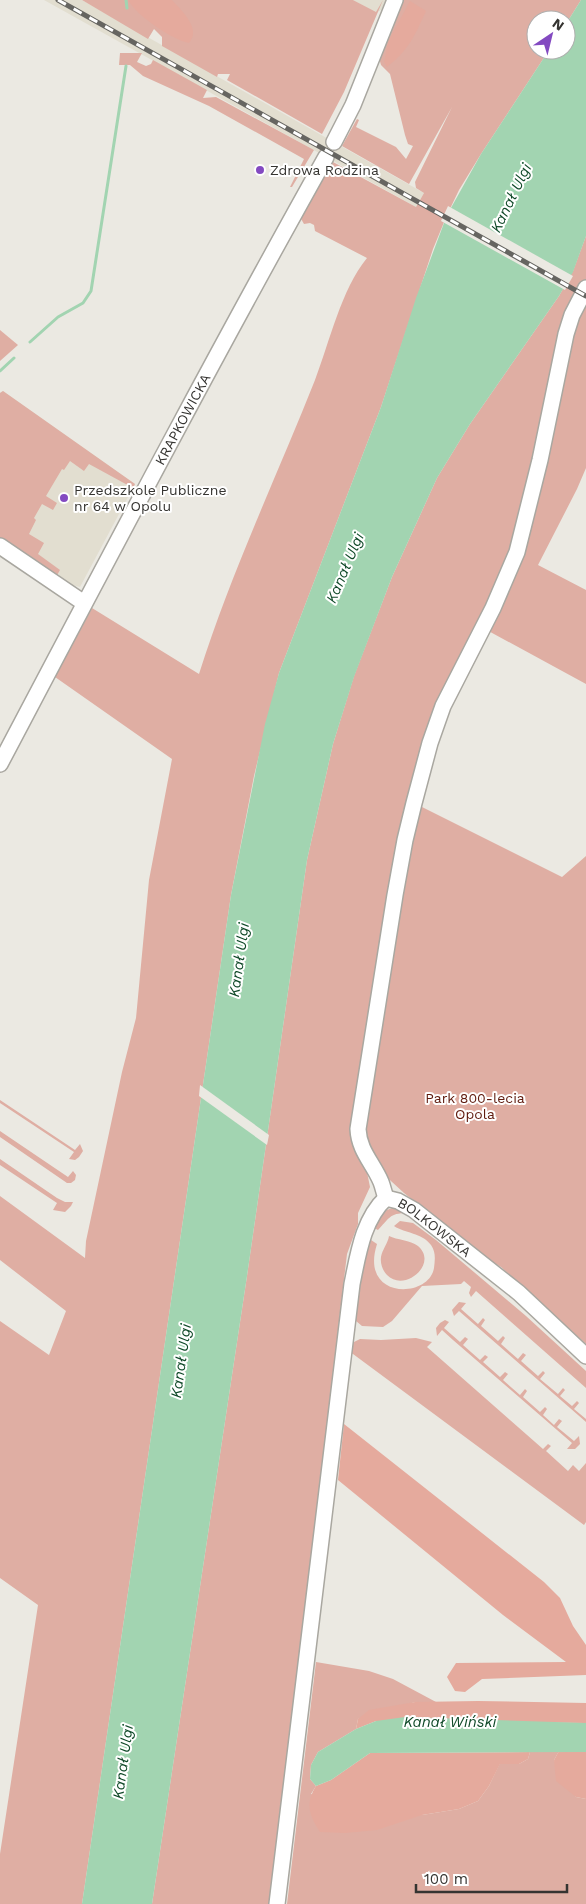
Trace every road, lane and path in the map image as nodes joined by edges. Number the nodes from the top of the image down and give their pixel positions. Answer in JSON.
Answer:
{"nodes":[{"id":1,"x":395,"y":0,"type":"edge"},
{"id":2,"x":334,"y":142,"type":"dead end"},
{"id":3,"x":326,"y":157,"type":"dead end"},
{"id":4,"x":586,"y":288,"type":"edge"},
{"id":5,"x":0,"y":546,"type":"edge"},
{"id":6,"x":84,"y":603,"type":"junction"},
{"id":7,"x":0,"y":764,"type":"edge"},
{"id":8,"x":386,"y":1198,"type":"junction"},
{"id":9,"x":586,"y":1356,"type":"edge"},
{"id":10,"x":277,"y":1904,"type":"edge"}],
"edges":[{"from":1,"to":2,"type":"street"},
{"from":3,"to":6,"type":"street","name":"KRAPKOWICKA"},
{"from":4,"to":8,"type":"street"},
{"from":5,"to":6,"type":"street"},
{"from":6,"to":7,"type":"street","name":"KRAPKOWICKA"},
{"from":8,"to":9,"type":"street","name":"BOLKOWSKA"},
{"from":8,"to":10,"type":"street","name":"BOLKOWSKA"}]}
